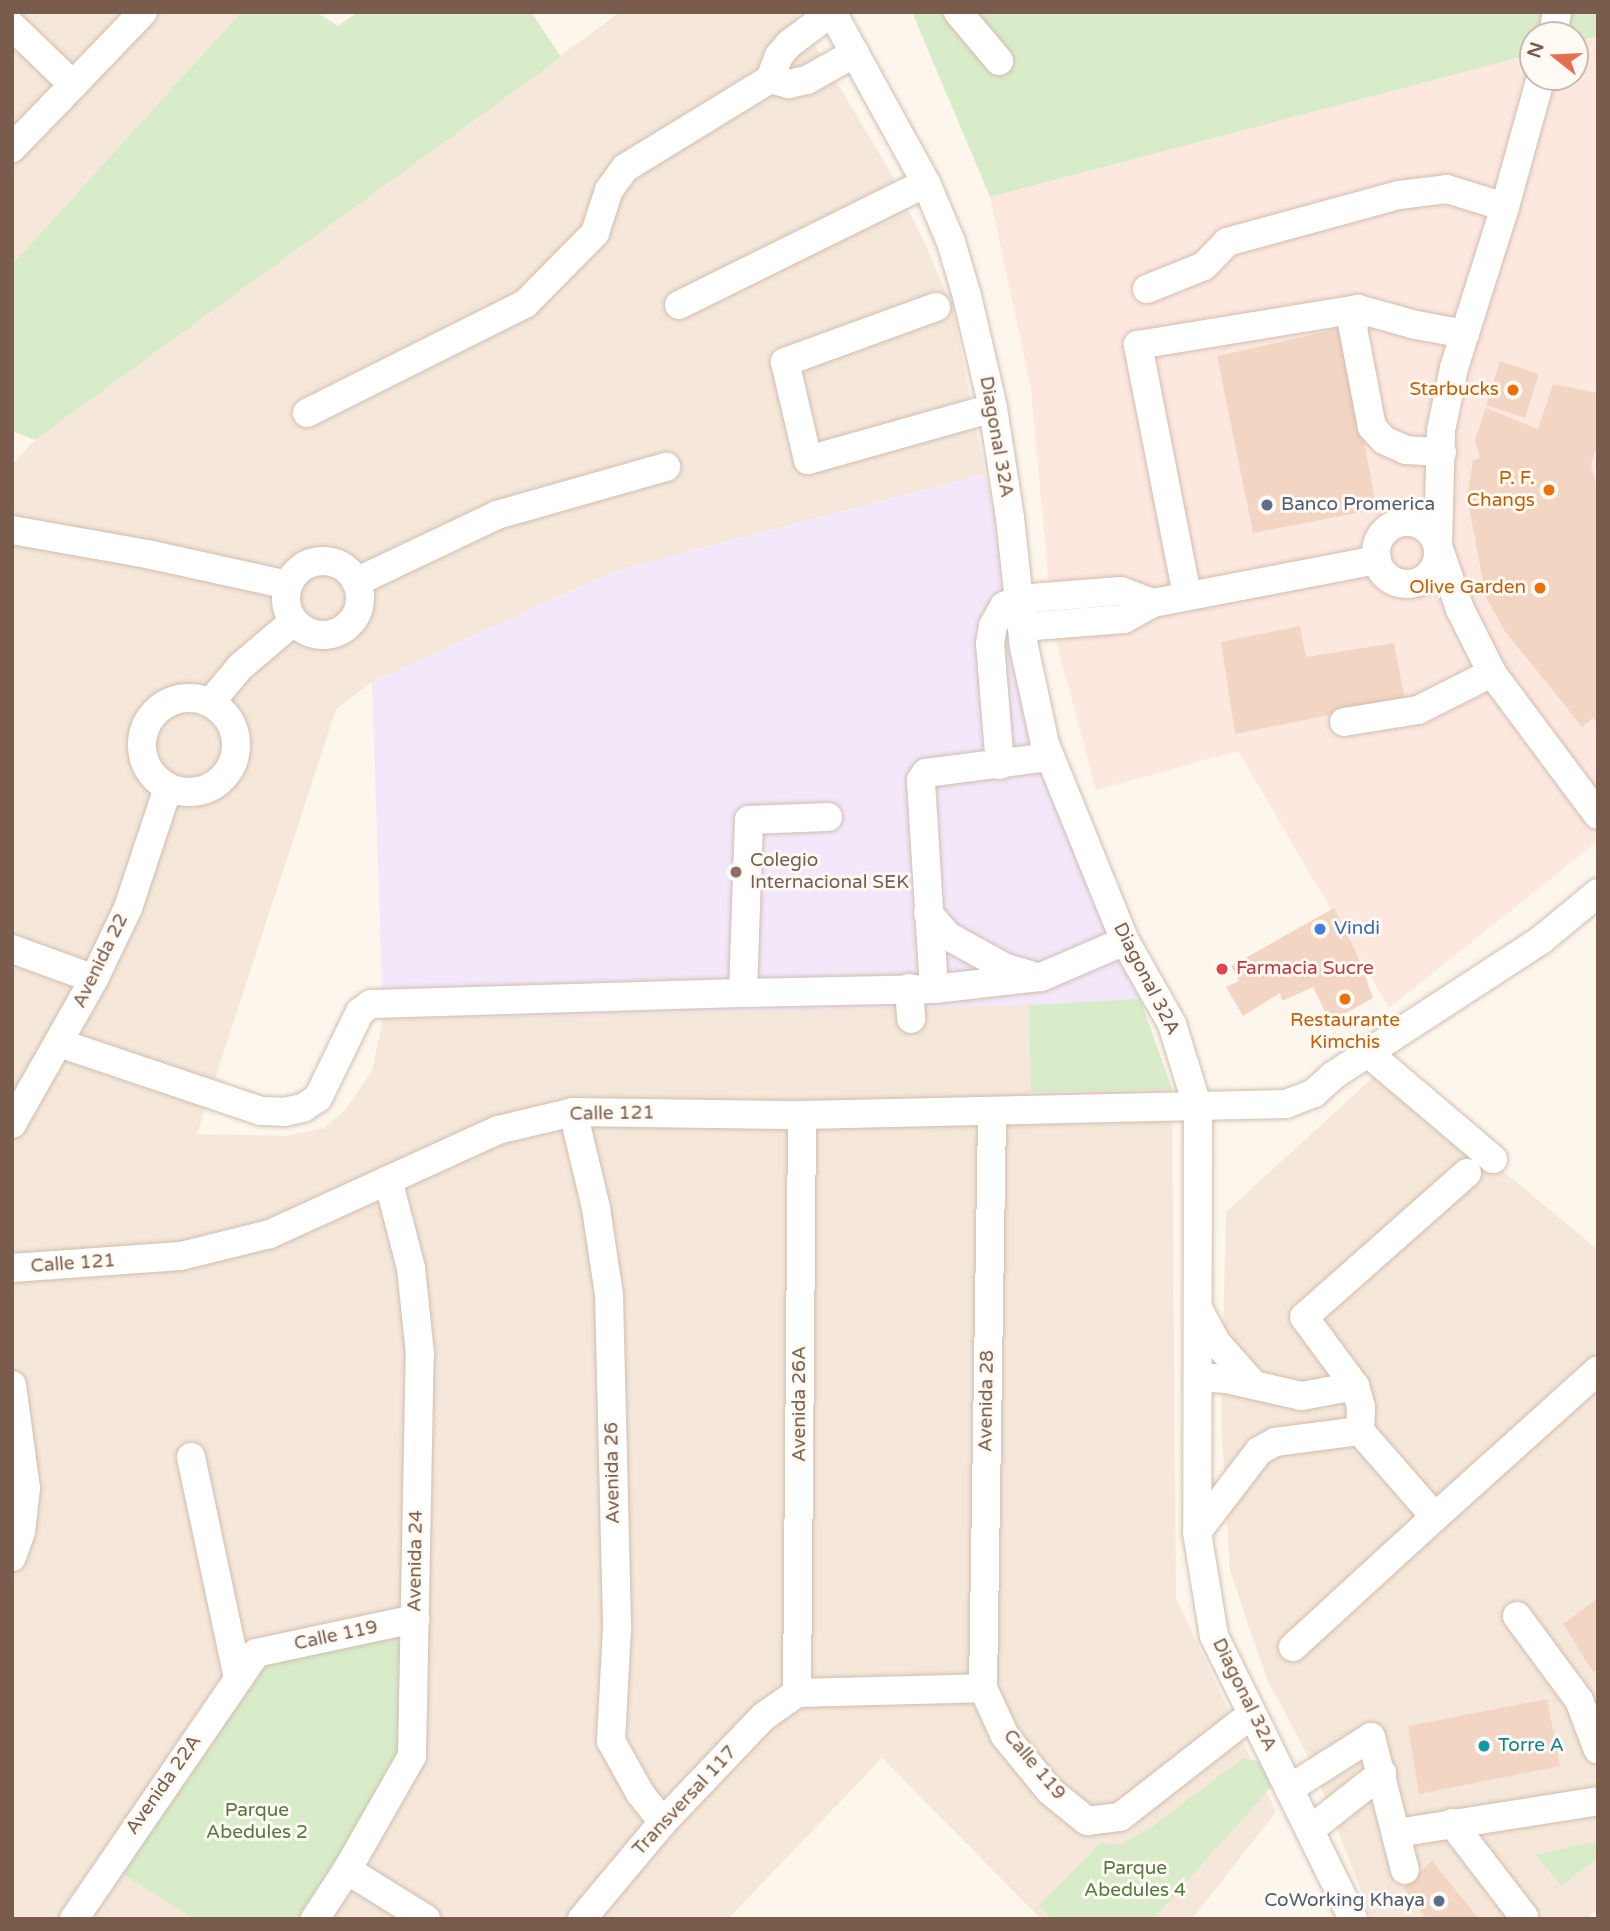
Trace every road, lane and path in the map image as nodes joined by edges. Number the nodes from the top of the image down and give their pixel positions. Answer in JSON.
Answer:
{"nodes":[{"id":1,"x":143,"y":12,"type":"edge"},
{"id":2,"x":832,"y":12,"type":"edge"},
{"id":3,"x":958,"y":12,"type":"edge"},
{"id":4,"x":12,"y":26,"type":"edge"},
{"id":5,"x":855,"y":53,"type":"junction"},
{"id":6,"x":999,"y":61,"type":"dead end"},
{"id":7,"x":770,"y":79,"type":"junction"},
{"id":8,"x":74,"y":85,"type":"junction"},
{"id":9,"x":1537,"y":91,"type":"edge"},
{"id":10,"x":12,"y":148,"type":"edge"},
{"id":11,"x":926,"y":183,"type":"junction"},
{"id":12,"x":1505,"y":207,"type":"junction"},
{"id":13,"x":1147,"y":289,"type":"dead end"},
{"id":14,"x":679,"y":305,"type":"dead end"},
{"id":15,"x":936,"y":307,"type":"dead end"},
{"id":16,"x":1358,"y":309,"type":"junction"},
{"id":17,"x":1465,"y":334,"type":"junction"},
{"id":18,"x":993,"y":408,"type":"junction"},
{"id":19,"x":307,"y":413,"type":"dead end"},
{"id":20,"x":1441,"y":452,"type":"junction"},
{"id":21,"x":666,"y":467,"type":"dead end"},
{"id":22,"x":12,"y":530,"type":"edge"},
{"id":23,"x":1438,"y":546,"type":"junction"},
{"id":24,"x":1377,"y":560,"type":"junction"},
{"id":25,"x":356,"y":582,"type":"junction"},
{"id":26,"x":288,"y":585,"type":"junction"},
{"id":27,"x":1187,"y":595,"type":"junction"},
{"id":28,"x":1019,"y":599,"type":"junction"},
{"id":29,"x":1153,"y":603,"type":"junction"},
{"id":30,"x":294,"y":621,"type":"junction"},
{"id":31,"x":1022,"y":627,"type":"junction"},
{"id":32,"x":1492,"y":673,"type":"junction"},
{"id":33,"x":210,"y":703,"type":"junction"},
{"id":34,"x":1344,"y":722,"type":"dead end"},
{"id":35,"x":1051,"y":757,"type":"junction"},
{"id":36,"x":1000,"y":765,"type":"junction"},
{"id":37,"x":168,"y":788,"type":"junction"},
{"id":38,"x":1598,"y":815,"type":"edge"},
{"id":39,"x":828,"y":817,"type":"dead end"},
{"id":40,"x":1598,"y":893,"type":"edge"},
{"id":41,"x":928,"y":913,"type":"junction"},
{"id":42,"x":1125,"y":942,"type":"junction"},
{"id":43,"x":12,"y":949,"type":"edge"},
{"id":44,"x":1041,"y":977,"type":"junction"},
{"id":45,"x":94,"y":979,"type":"junction"},
{"id":46,"x":921,"y":988,"type":"junction"},
{"id":47,"x":743,"y":992,"type":"junction"},
{"id":48,"x":911,"y":1019,"type":"dead end"},
{"id":49,"x":59,"y":1043,"type":"junction"},
{"id":50,"x":1368,"y":1053,"type":"junction"},
{"id":51,"x":1198,"y":1108,"type":"junction"},
{"id":52,"x":573,"y":1112,"type":"junction"},
{"id":53,"x":992,"y":1113,"type":"junction"},
{"id":54,"x":802,"y":1115,"type":"junction"},
{"id":55,"x":12,"y":1124,"type":"edge"},
{"id":56,"x":1493,"y":1159,"type":"dead end"},
{"id":57,"x":1467,"y":1173,"type":"dead end"},
{"id":58,"x":388,"y":1180,"type":"junction"},
{"id":59,"x":12,"y":1268,"type":"edge"},
{"id":60,"x":1199,"y":1310,"type":"junction"},
{"id":61,"x":1598,"y":1370,"type":"edge"},
{"id":62,"x":1199,"y":1377,"type":"junction"},
{"id":63,"x":12,"y":1385,"type":"edge"},
{"id":64,"x":1254,"y":1385,"type":"junction"},
{"id":65,"x":1355,"y":1386,"type":"junction"},
{"id":66,"x":1360,"y":1432,"type":"junction"},
{"id":67,"x":191,"y":1457,"type":"dead end"},
{"id":68,"x":1435,"y":1517,"type":"junction"},
{"id":69,"x":1197,"y":1532,"type":"junction"},
{"id":70,"x":12,"y":1557,"type":"edge"},
{"id":71,"x":1517,"y":1616,"type":"dead end"},
{"id":72,"x":415,"y":1619,"type":"junction"},
{"id":73,"x":1293,"y":1647,"type":"dead end"},
{"id":74,"x":256,"y":1653,"type":"joint"},
{"id":75,"x":238,"y":1678,"type":"junction"},
{"id":76,"x":983,"y":1688,"type":"junction"},
{"id":77,"x":797,"y":1693,"type":"junction"},
{"id":78,"x":1588,"y":1693,"type":"edge"},
{"id":79,"x":1252,"y":1714,"type":"junction"},
{"id":80,"x":1598,"y":1750,"type":"edge"},
{"id":81,"x":1382,"y":1773,"type":"junction"},
{"id":82,"x":1289,"y":1789,"type":"junction"},
{"id":83,"x":1598,"y":1801,"type":"edge"},
{"id":84,"x":663,"y":1822,"type":"junction"},
{"id":85,"x":1452,"y":1823,"type":"junction"},
{"id":86,"x":1310,"y":1830,"type":"junction"},
{"id":87,"x":1397,"y":1833,"type":"junction"},
{"id":88,"x":347,"y":1870,"type":"junction"},
{"id":89,"x":1405,"y":1870,"type":"dead end"},
{"id":90,"x":1345,"y":1913,"type":"edge"},
{"id":91,"x":1524,"y":1917,"type":"edge"},
{"id":92,"x":74,"y":1919,"type":"edge"},
{"id":93,"x":315,"y":1919,"type":"edge"},
{"id":94,"x":426,"y":1919,"type":"edge"},
{"id":95,"x":582,"y":1919,"type":"edge"}],
"edges":[{"from":1,"to":8,"type":"street"},
{"from":2,"to":5,"type":"street","name":"Diagonal 32A"},
{"from":2,"to":7,"type":"street"},
{"from":3,"to":6,"type":"street"},
{"from":4,"to":8,"type":"street"},
{"from":5,"to":7,"type":"street"},
{"from":5,"to":11,"type":"street","name":"Diagonal 32A"},
{"from":7,"to":19,"type":"street"},
{"from":8,"to":10,"type":"street"},
{"from":9,"to":12,"type":"street"},
{"from":11,"to":14,"type":"street"},
{"from":11,"to":18,"type":"street","name":"Diagonal 32A"},
{"from":12,"to":13,"type":"street"},
{"from":12,"to":17,"type":"street"},
{"from":15,"to":18,"type":"street"},
{"from":16,"to":17,"type":"street"},
{"from":16,"to":20,"type":"street"},
{"from":16,"to":27,"type":"street"},
{"from":17,"to":20,"type":"street"},
{"from":18,"to":28,"type":"street","name":"Diagonal 32A"},
{"from":20,"to":23,"type":"street"},
{"from":21,"to":25,"type":"street"},
{"from":22,"to":26,"type":"street"},
{"from":23,"to":24,"type":"street"},
{"from":23,"to":24,"type":"street"},
{"from":23,"to":32,"type":"street"},
{"from":24,"to":27,"type":"street"},
{"from":25,"to":26,"type":"street"},
{"from":25,"to":30,"type":"street"},
{"from":26,"to":30,"type":"street"},
{"from":27,"to":29,"type":"street"},
{"from":28,"to":29,"type":"street"},
{"from":28,"to":31,"type":"street","name":"Diagonal 32A"},
{"from":28,"to":36,"type":"street"},
{"from":29,"to":31,"type":"street"},
{"from":30,"to":33,"type":"street"},
{"from":31,"to":35,"type":"street","name":"Diagonal 32A"},
{"from":32,"to":34,"type":"street"},
{"from":32,"to":38,"type":"street"},
{"from":33,"to":37,"type":"street"},
{"from":33,"to":37,"type":"street"},
{"from":35,"to":36,"type":"street"},
{"from":35,"to":42,"type":"street","name":"Diagonal 32A"},
{"from":36,"to":41,"type":"street"},
{"from":37,"to":45,"type":"street","name":"Avenida 22"},
{"from":39,"to":47,"type":"street"},
{"from":40,"to":50,"type":"street","name":"Calle 121"},
{"from":41,"to":44,"type":"street"},
{"from":41,"to":46,"type":"street"},
{"from":42,"to":44,"type":"street"},
{"from":42,"to":51,"type":"street","name":"Diagonal 32A"},
{"from":43,"to":45,"type":"street"},
{"from":44,"to":46,"type":"street"},
{"from":45,"to":49,"type":"street","name":"Avenida 22"},
{"from":46,"to":47,"type":"street"},
{"from":46,"to":48,"type":"street"},
{"from":47,"to":49,"type":"street"},
{"from":49,"to":55,"type":"street","name":"Avenida 22"},
{"from":50,"to":51,"type":"street","name":"Calle 121"},
{"from":50,"to":56,"type":"street"},
{"from":51,"to":53,"type":"street","name":"Calle 121"},
{"from":51,"to":60,"type":"street","name":"Diagonal 32A"},
{"from":52,"to":54,"type":"street","name":"Calle 121"},
{"from":52,"to":58,"type":"street","name":"Calle 121"},
{"from":52,"to":84,"type":"street","name":"Avenida 26"},
{"from":53,"to":54,"type":"street","name":"Calle 121"},
{"from":53,"to":76,"type":"street","name":"Avenida 28"},
{"from":54,"to":77,"type":"street","name":"Avenida 26A"},
{"from":57,"to":65,"type":"street"},
{"from":58,"to":59,"type":"street","name":"Calle 121"},
{"from":58,"to":72,"type":"street","name":"Avenida 24"},
{"from":60,"to":62,"type":"street","name":"Diagonal 32A"},
{"from":60,"to":64,"type":"street"},
{"from":61,"to":68,"type":"street"},
{"from":62,"to":64,"type":"street"},
{"from":62,"to":69,"type":"street","name":"Diagonal 32A"},
{"from":63,"to":70,"type":"street"},
{"from":64,"to":65,"type":"street"},
{"from":65,"to":66,"type":"street"},
{"from":66,"to":68,"type":"street"},
{"from":66,"to":69,"type":"street"},
{"from":67,"to":75,"type":"street"},
{"from":68,"to":73,"type":"street"},
{"from":69,"to":79,"type":"street","name":"Diagonal 32A"},
{"from":71,"to":78,"type":"street"},
{"from":72,"to":74,"type":"street","name":"Calle 119"},
{"from":72,"to":88,"type":"street","name":"Avenida 24"},
{"from":74,"to":75,"type":"street","name":"Avenida 22A"},
{"from":75,"to":92,"type":"street","name":"Avenida 22A"},
{"from":76,"to":77,"type":"street"},
{"from":76,"to":79,"type":"street","name":"Calle 119"},
{"from":77,"to":84,"type":"street","name":"Transversal 117"},
{"from":78,"to":80,"type":"street"},
{"from":79,"to":82,"type":"street","name":"Diagonal 32A"},
{"from":81,"to":82,"type":"street"},
{"from":81,"to":86,"type":"street"},
{"from":81,"to":87,"type":"street"},
{"from":82,"to":86,"type":"street","name":"Diagonal 32A"},
{"from":83,"to":85,"type":"street"},
{"from":84,"to":95,"type":"street","name":"Transversal 117"},
{"from":85,"to":87,"type":"street"},
{"from":85,"to":91,"type":"street"},
{"from":86,"to":90,"type":"street","name":"Diagonal 32A"},
{"from":87,"to":89,"type":"street"},
{"from":88,"to":93,"type":"street","name":"Avenida 24"},
{"from":88,"to":94,"type":"street"}]}
